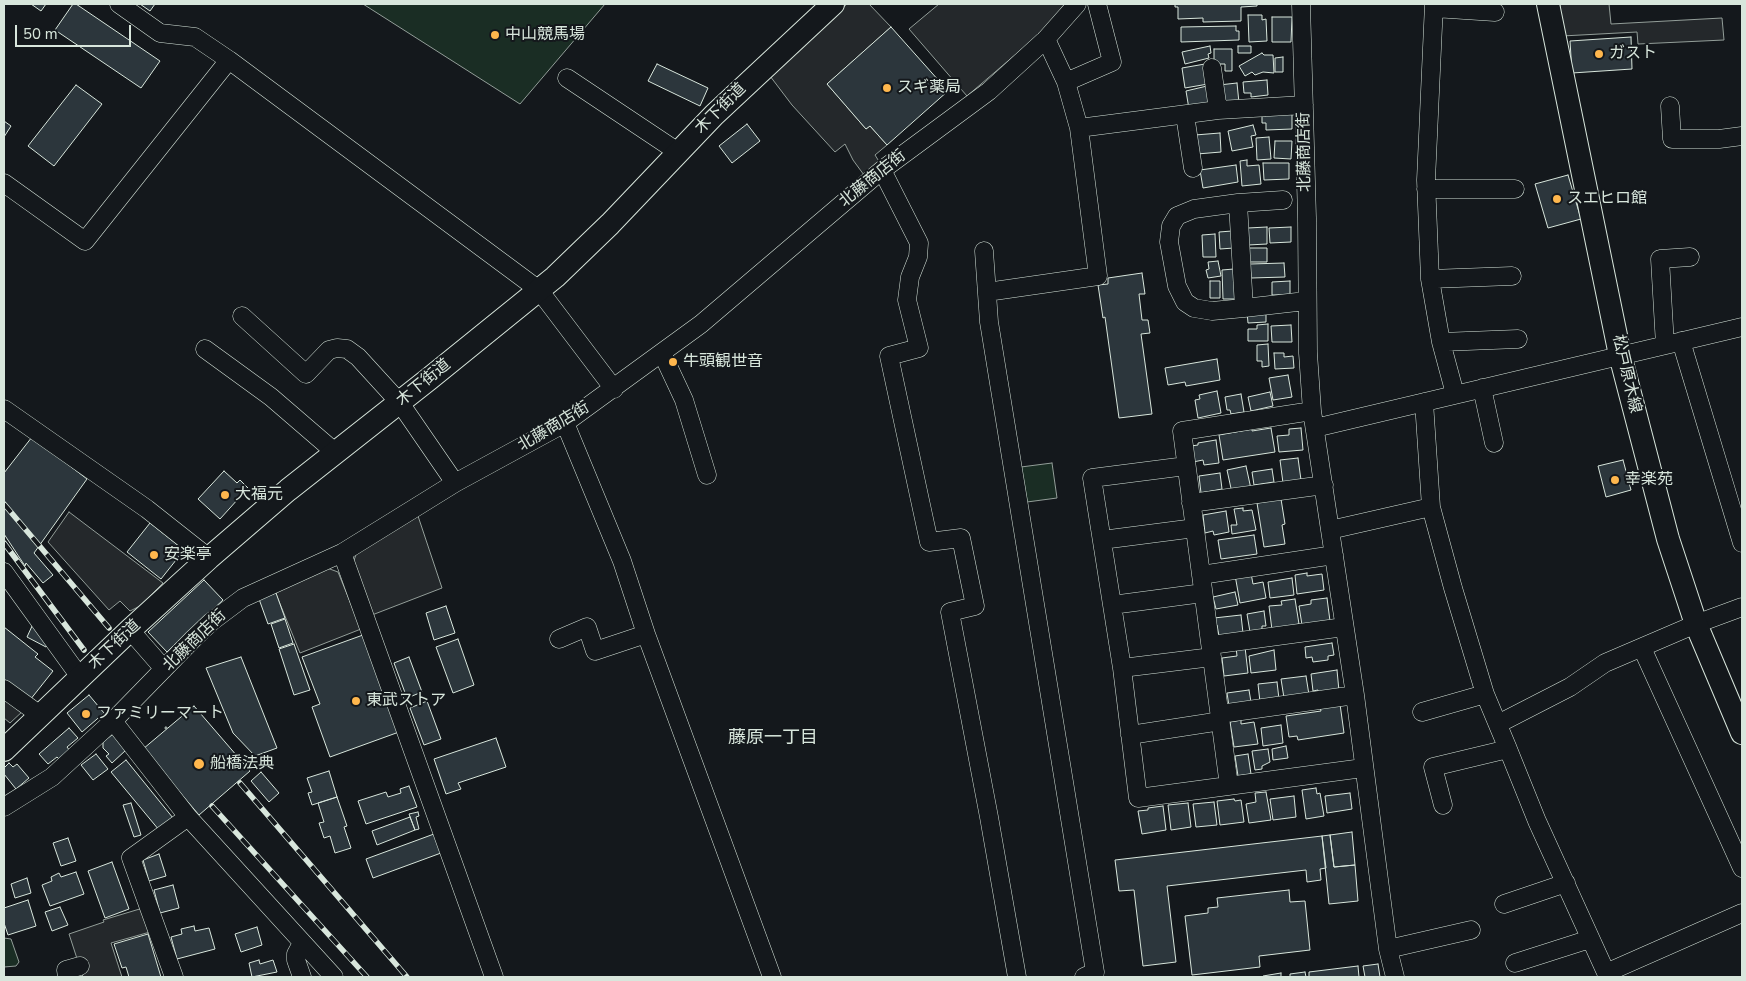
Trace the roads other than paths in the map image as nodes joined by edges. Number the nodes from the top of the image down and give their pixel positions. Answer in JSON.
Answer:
{"nodes":[{"id":1,"x":119,"y":4,"type":"edge"},
{"id":2,"x":833,"y":4,"type":"edge"},
{"id":3,"x":1077,"y":4,"type":"edge"},
{"id":4,"x":1097,"y":4,"type":"edge"},
{"id":5,"x":1301,"y":4,"type":"edge"},
{"id":6,"x":1548,"y":4,"type":"edge"},
{"id":7,"x":1434,"y":6,"type":"edge"},
{"id":8,"x":1495,"y":12,"type":"dead end"},
{"id":9,"x":1046,"y":38,"type":"junction"},
{"id":10,"x":229,"y":60,"type":"junction"},
{"id":11,"x":1212,"y":68,"type":"dead end"},
{"id":12,"x":567,"y":78,"type":"dead end"},
{"id":13,"x":1066,"y":82,"type":"junction"},
{"id":14,"x":1304,"y":105,"type":"junction"},
{"id":15,"x":1670,"y":106,"type":"dead end"},
{"id":16,"x":1218,"y":110,"type":"junction"},
{"id":17,"x":1185,"y":115,"type":"junction"},
{"id":18,"x":1079,"y":128,"type":"junction"},
{"id":19,"x":1742,"y":136,"type":"edge"},
{"id":20,"x":678,"y":152,"type":"junction"},
{"id":21,"x":1193,"y":168,"type":"dead end"},
{"id":22,"x":882,"y":170,"type":"junction"},
{"id":23,"x":4,"y":183,"type":"edge"},
{"id":24,"x":1426,"y":189,"type":"junction"},
{"id":25,"x":1515,"y":189,"type":"dead end"},
{"id":26,"x":1283,"y":200,"type":"dead end"},
{"id":27,"x":1238,"y":203,"type":"junction"},
{"id":28,"x":984,"y":251,"type":"dead end"},
{"id":29,"x":1690,"y":257,"type":"dead end"},
{"id":30,"x":1512,"y":276,"type":"dead end"},
{"id":31,"x":1430,"y":278,"type":"junction"},
{"id":32,"x":539,"y":290,"type":"junction"},
{"id":33,"x":988,"y":292,"type":"junction"},
{"id":34,"x":1306,"y":301,"type":"junction"},
{"id":35,"x":1244,"y":308,"type":"junction"},
{"id":36,"x":242,"y":316,"type":"dead end"},
{"id":37,"x":1742,"y":327,"type":"edge"},
{"id":38,"x":1518,"y":339,"type":"dead end"},
{"id":39,"x":1441,"y":342,"type":"junction"},
{"id":40,"x":1673,"y":343,"type":"junction"},
{"id":41,"x":205,"y":349,"type":"dead end"},
{"id":42,"x":662,"y":353,"type":"junction"},
{"id":43,"x":1620,"y":355,"type":"junction"},
{"id":44,"x":1482,"y":388,"type":"junction"},
{"id":45,"x":614,"y":389,"type":"junction"},
{"id":46,"x":1455,"y":394,"type":"junction"},
{"id":47,"x":1424,"y":402,"type":"junction"},
{"id":48,"x":400,"y":403,"type":"junction"},
{"id":49,"x":4,"y":409,"type":"edge"},
{"id":50,"x":1314,"y":420,"type":"junction"},
{"id":51,"x":565,"y":423,"type":"junction"},
{"id":52,"x":1494,"y":443,"type":"dead end"},
{"id":53,"x":336,"y":454,"type":"junction"},
{"id":54,"x":1186,"y":466,"type":"junction"},
{"id":55,"x":707,"y":475,"type":"dead end"},
{"id":56,"x":455,"y":483,"type":"junction"},
{"id":57,"x":1324,"y":485,"type":"junction"},
{"id":58,"x":1191,"y":503,"type":"junction"},
{"id":59,"x":1431,"y":507,"type":"junction"},
{"id":60,"x":1195,"y":528,"type":"junction"},
{"id":61,"x":1330,"y":530,"type":"junction"},
{"id":62,"x":1102,"y":540,"type":"junction"},
{"id":63,"x":1742,"y":543,"type":"edge"},
{"id":64,"x":342,"y":553,"type":"junction"},
{"id":65,"x":1334,"y":555,"type":"junction"},
{"id":66,"x":209,"y":558,"type":"junction"},
{"id":67,"x":7,"y":578,"type":"edge"},
{"id":68,"x":1202,"y":584,"type":"junction"},
{"id":69,"x":1112,"y":605,"type":"junction"},
{"id":70,"x":1742,"y":607,"type":"edge"},
{"id":71,"x":1696,"y":624,"type":"junction"},
{"id":72,"x":1344,"y":627,"type":"junction"},
{"id":73,"x":130,"y":630,"type":"junction"},
{"id":74,"x":646,"y":634,"type":"junction"},
{"id":75,"x":558,"y":639,"type":"dead end"},
{"id":76,"x":1642,"y":648,"type":"junction"},
{"id":77,"x":1212,"y":651,"type":"junction"},
{"id":78,"x":1122,"y":668,"type":"junction"},
{"id":79,"x":164,"y":670,"type":"junction"},
{"id":80,"x":80,"y":677,"type":"junction"},
{"id":81,"x":4,"y":689,"type":"edge"},
{"id":82,"x":1485,"y":694,"type":"junction"},
{"id":83,"x":1354,"y":695,"type":"junction"},
{"id":84,"x":1422,"y":712,"type":"dead end"},
{"id":85,"x":40,"y":715,"type":"junction"},
{"id":86,"x":1220,"y":717,"type":"junction"},
{"id":87,"x":113,"y":721,"type":"junction"},
{"id":88,"x":1498,"y":724,"type":"junction"},
{"id":89,"x":1742,"y":733,"type":"edge"},
{"id":90,"x":1130,"y":735,"type":"junction"},
{"id":91,"x":1508,"y":749,"type":"junction"},
{"id":92,"x":4,"y":750,"type":"edge"},
{"id":93,"x":1363,"y":768,"type":"junction"},
{"id":94,"x":1229,"y":786,"type":"junction"},
{"id":95,"x":1443,"y":805,"type":"dead end"},
{"id":96,"x":4,"y":807,"type":"edge"},
{"id":97,"x":188,"y":817,"type":"junction"},
{"id":98,"x":1742,"y":868,"type":"edge"},
{"id":99,"x":1566,"y":884,"type":"junction"},
{"id":100,"x":1504,"y":904,"type":"dead end"},
{"id":101,"x":1742,"y":913,"type":"edge"},
{"id":102,"x":1471,"y":930,"type":"dead end"},
{"id":103,"x":1590,"y":938,"type":"junction"},
{"id":104,"x":302,"y":943,"type":"junction"},
{"id":105,"x":1388,"y":949,"type":"junction"},
{"id":106,"x":1515,"y":963,"type":"dead end"},
{"id":107,"x":1607,"y":975,"type":"edge"},
{"id":108,"x":174,"y":977,"type":"edge"},
{"id":109,"x":302,"y":977,"type":"edge"},
{"id":110,"x":334,"y":977,"type":"edge"},
{"id":111,"x":494,"y":977,"type":"edge"},
{"id":112,"x":772,"y":977,"type":"edge"},
{"id":113,"x":1017,"y":977,"type":"edge"},
{"id":114,"x":1084,"y":977,"type":"edge"},
{"id":115,"x":1395,"y":977,"type":"edge"}],
"edges":[{"from":1,"to":10,"type":"street"},
{"from":2,"to":20,"type":"main road","name":"木下街道"},
{"from":3,"to":9,"type":"street","name":"北藤商店街"},
{"from":4,"to":13,"type":"street"},
{"from":5,"to":14,"type":"street","name":"北藤商店街"},
{"from":6,"to":43,"type":"main road","name":"松戸原木線"},
{"from":7,"to":8,"type":"street"},
{"from":7,"to":24,"type":"street"},
{"from":9,"to":13,"type":"street"},
{"from":9,"to":22,"type":"street","name":"北藤商店街"},
{"from":10,"to":23,"type":"street"},
{"from":10,"to":32,"type":"street"},
{"from":11,"to":16,"type":"street"},
{"from":12,"to":20,"type":"street"},
{"from":13,"to":18,"type":"street"},
{"from":14,"to":16,"type":"street"},
{"from":14,"to":34,"type":"street","name":"北藤商店街"},
{"from":15,"to":19,"type":"street"},
{"from":16,"to":17,"type":"street"},
{"from":17,"to":18,"type":"street"},
{"from":17,"to":21,"type":"street"},
{"from":18,"to":33,"type":"street"},
{"from":20,"to":32,"type":"main road","name":"木下街道"},
{"from":22,"to":42,"type":"street","name":"北藤商店街"},
{"from":22,"to":113,"type":"street"},
{"from":24,"to":25,"type":"street"},
{"from":24,"to":31,"type":"street"},
{"from":26,"to":27,"type":"street"},
{"from":27,"to":35,"type":"street"},
{"from":27,"to":35,"type":"street"},
{"from":28,"to":33,"type":"street"},
{"from":29,"to":40,"type":"street"},
{"from":30,"to":31,"type":"street"},
{"from":31,"to":39,"type":"street"},
{"from":32,"to":45,"type":"street"},
{"from":32,"to":48,"type":"main road","name":"木下街道"},
{"from":33,"to":114,"type":"street"},
{"from":34,"to":35,"type":"street"},
{"from":34,"to":50,"type":"street","name":"北藤商店街"},
{"from":36,"to":48,"type":"street"},
{"from":37,"to":40,"type":"street"},
{"from":38,"to":39,"type":"street"},
{"from":39,"to":46,"type":"street"},
{"from":40,"to":43,"type":"street"},
{"from":40,"to":63,"type":"street"},
{"from":41,"to":53,"type":"street"},
{"from":42,"to":45,"type":"street","name":"北藤商店街"},
{"from":42,"to":55,"type":"street"},
{"from":43,"to":44,"type":"street"},
{"from":43,"to":71,"type":"main road","name":"松戸原木線"},
{"from":44,"to":46,"type":"street"},
{"from":44,"to":52,"type":"street"},
{"from":45,"to":51,"type":"street","name":"北藤商店街"},
{"from":46,"to":47,"type":"street"},
{"from":47,"to":50,"type":"street"},
{"from":47,"to":59,"type":"street"},
{"from":48,"to":53,"type":"main road","name":"木下街道"},
{"from":48,"to":56,"type":"street"},
{"from":49,"to":66,"type":"street"},
{"from":50,"to":54,"type":"street"},
{"from":50,"to":57,"type":"street","name":"北藤商店街"},
{"from":51,"to":56,"type":"street","name":"北藤商店街"},
{"from":51,"to":74,"type":"street"},
{"from":53,"to":66,"type":"main road","name":"木下街道"},
{"from":54,"to":58,"type":"street"},
{"from":54,"to":62,"type":"street"},
{"from":56,"to":64,"type":"street","name":"北藤商店街"},
{"from":57,"to":58,"type":"street"},
{"from":57,"to":61,"type":"street","name":"北藤商店街"},
{"from":58,"to":60,"type":"street"},
{"from":59,"to":61,"type":"street"},
{"from":59,"to":82,"type":"street"},
{"from":60,"to":62,"type":"street"},
{"from":60,"to":68,"type":"street"},
{"from":61,"to":65,"type":"street","name":"北藤商店街"},
{"from":62,"to":69,"type":"street"},
{"from":64,"to":79,"type":"street","name":"北藤商店街"},
{"from":64,"to":111,"type":"street"},
{"from":65,"to":68,"type":"street"},
{"from":65,"to":72,"type":"street","name":"北藤商店街"},
{"from":66,"to":73,"type":"main road","name":"木下街道"},
{"from":67,"to":80,"type":"street"},
{"from":68,"to":69,"type":"street"},
{"from":68,"to":77,"type":"street"},
{"from":69,"to":78,"type":"street"},
{"from":70,"to":71,"type":"street"},
{"from":71,"to":76,"type":"street"},
{"from":71,"to":89,"type":"main road","name":"松戸原木線"},
{"from":72,"to":77,"type":"street"},
{"from":72,"to":83,"type":"street","name":"北藤商店街"},
{"from":73,"to":79,"type":"street"},
{"from":73,"to":80,"type":"main road","name":"木下街道"},
{"from":74,"to":75,"type":"street"},
{"from":74,"to":112,"type":"street"},
{"from":76,"to":88,"type":"street"},
{"from":76,"to":98,"type":"street"},
{"from":77,"to":78,"type":"street"},
{"from":77,"to":86,"type":"street"},
{"from":78,"to":90,"type":"street"},
{"from":79,"to":87,"type":"street","name":"北藤商店街"},
{"from":80,"to":85,"type":"main road","name":"木下街道"},
{"from":81,"to":85,"type":"street"},
{"from":82,"to":84,"type":"street"},
{"from":82,"to":88,"type":"street"},
{"from":83,"to":86,"type":"street"},
{"from":83,"to":93,"type":"street","name":"北藤商店街"},
{"from":85,"to":92,"type":"main road","name":"木下街道"},
{"from":86,"to":90,"type":"street"},
{"from":86,"to":94,"type":"street"},
{"from":87,"to":96,"type":"street","name":"北藤商店街"},
{"from":87,"to":97,"type":"street"},
{"from":88,"to":91,"type":"street"},
{"from":90,"to":94,"type":"street"},
{"from":91,"to":95,"type":"street"},
{"from":91,"to":99,"type":"street"},
{"from":93,"to":94,"type":"street"},
{"from":93,"to":105,"type":"street","name":"北藤商店街"},
{"from":97,"to":104,"type":"street"},
{"from":97,"to":108,"type":"street"},
{"from":99,"to":100,"type":"street"},
{"from":99,"to":103,"type":"street"},
{"from":101,"to":107,"type":"street"},
{"from":102,"to":105,"type":"street"},
{"from":103,"to":106,"type":"street"},
{"from":103,"to":107,"type":"street"},
{"from":104,"to":109,"type":"street"},
{"from":104,"to":110,"type":"street"},
{"from":105,"to":115,"type":"street","name":"北藤商店街"}]}
